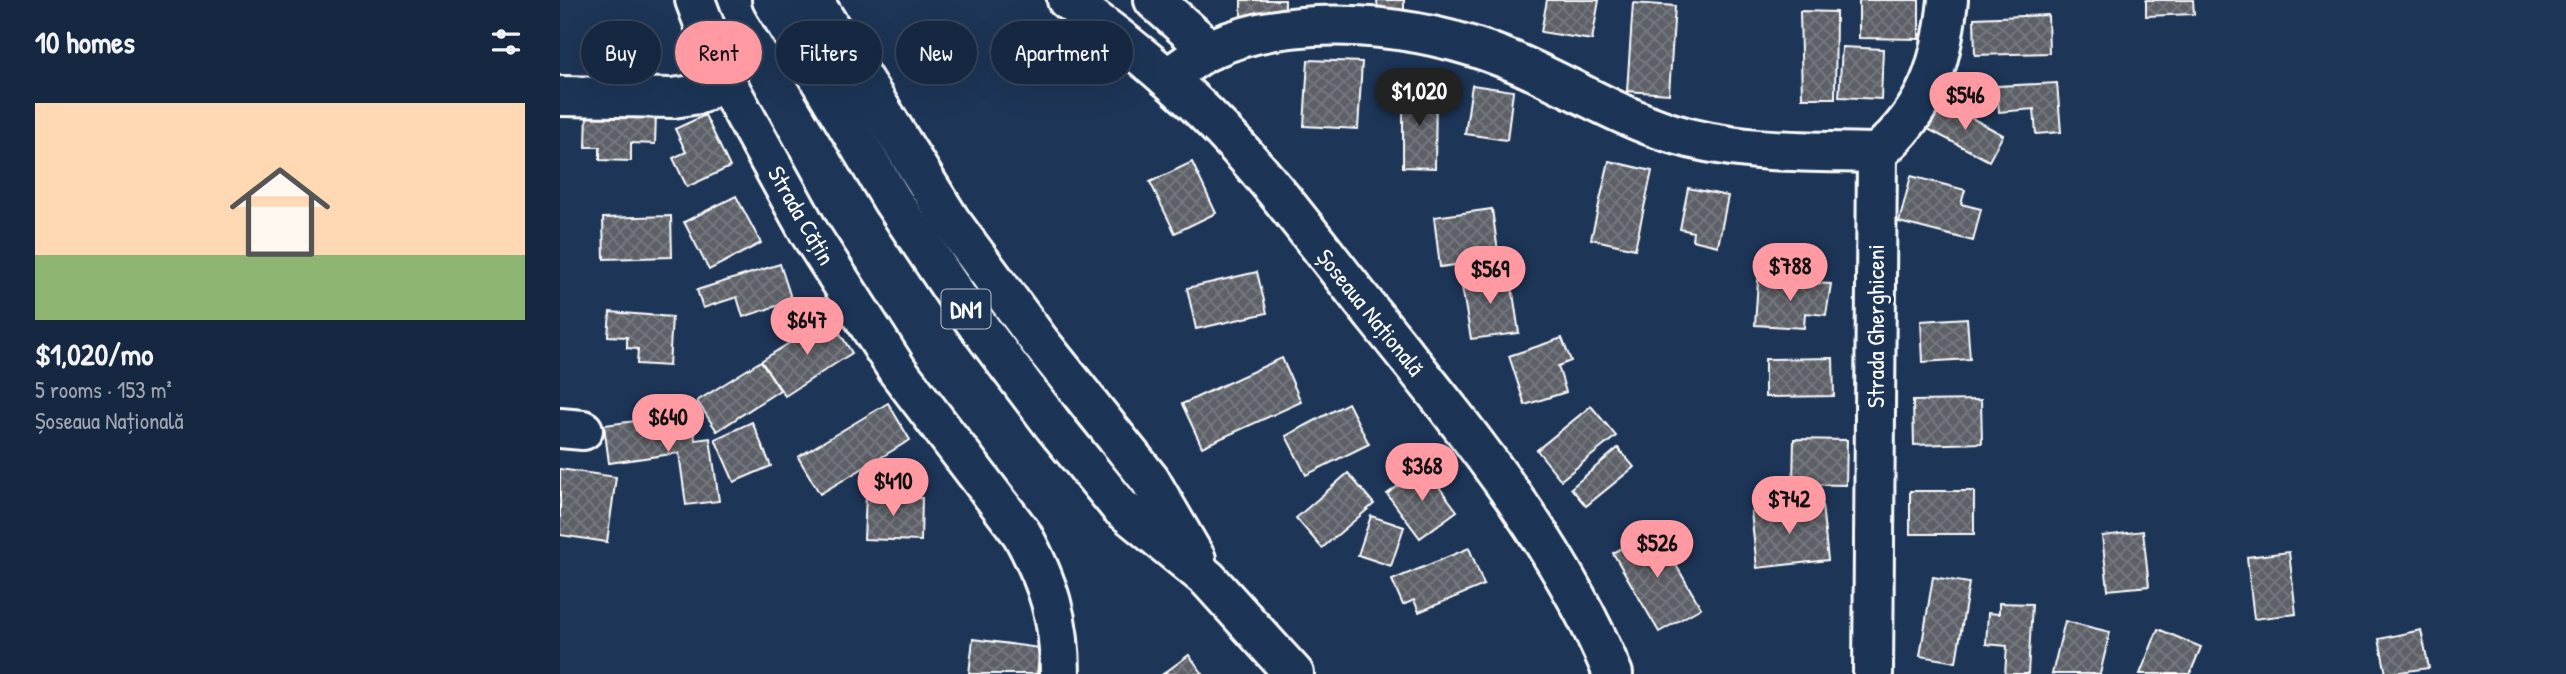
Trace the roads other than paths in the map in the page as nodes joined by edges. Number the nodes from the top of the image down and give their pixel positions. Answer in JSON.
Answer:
{"nodes":[{"id":1,"x":695,"y":0,"type":"edge"},
{"id":2,"x":772,"y":0,"type":"edge"},
{"id":3,"x":813,"y":0,"type":"edge"},
{"id":4,"x":1067,"y":0,"type":"edge"},
{"id":5,"x":1154,"y":0,"type":"edge"},
{"id":6,"x":1948,"y":0,"type":"edge"},
{"id":7,"x":703,"y":21,"type":"edge"},
{"id":8,"x":1210,"y":50,"type":"junction"},
{"id":9,"x":1167,"y":78,"type":"junction"},
{"id":10,"x":718,"y":84,"type":"edge"},
{"id":11,"x":727,"y":84,"type":"edge"},
{"id":12,"x":560,"y":96,"type":"edge"},
{"id":13,"x":1877,"y":153,"type":"junction"},
{"id":14,"x":1208,"y":579,"type":"junction"},
{"id":15,"x":1060,"y":674,"type":"edge"},
{"id":16,"x":1294,"y":674,"type":"edge"},
{"id":17,"x":1614,"y":674,"type":"edge"},
{"id":18,"x":1873,"y":674,"type":"edge"}],
"edges":[{"from":1,"to":7,"type":"main road","name":"Strada Cățin"},
{"from":2,"to":14,"type":"main road","number":"DN1"},
{"from":3,"to":14,"type":"main road","number":"DN1"},
{"from":4,"to":9,"type":"main road","name":"Șoseaua Națională"},
{"from":5,"to":8,"type":"main road"},
{"from":6,"to":13,"type":"main road"},
{"from":8,"to":9,"type":"main road"},
{"from":8,"to":13,"type":"main road"},
{"from":9,"to":17,"type":"main road","name":"Șoseaua Națională"},
{"from":10,"to":12,"type":"main road"},
{"from":11,"to":15,"type":"main road","name":"Strada Cățin"},
{"from":13,"to":18,"type":"main road","name":"Strada Gherghiceni"},
{"from":14,"to":16,"type":"main road","number":"DN1"}]}
